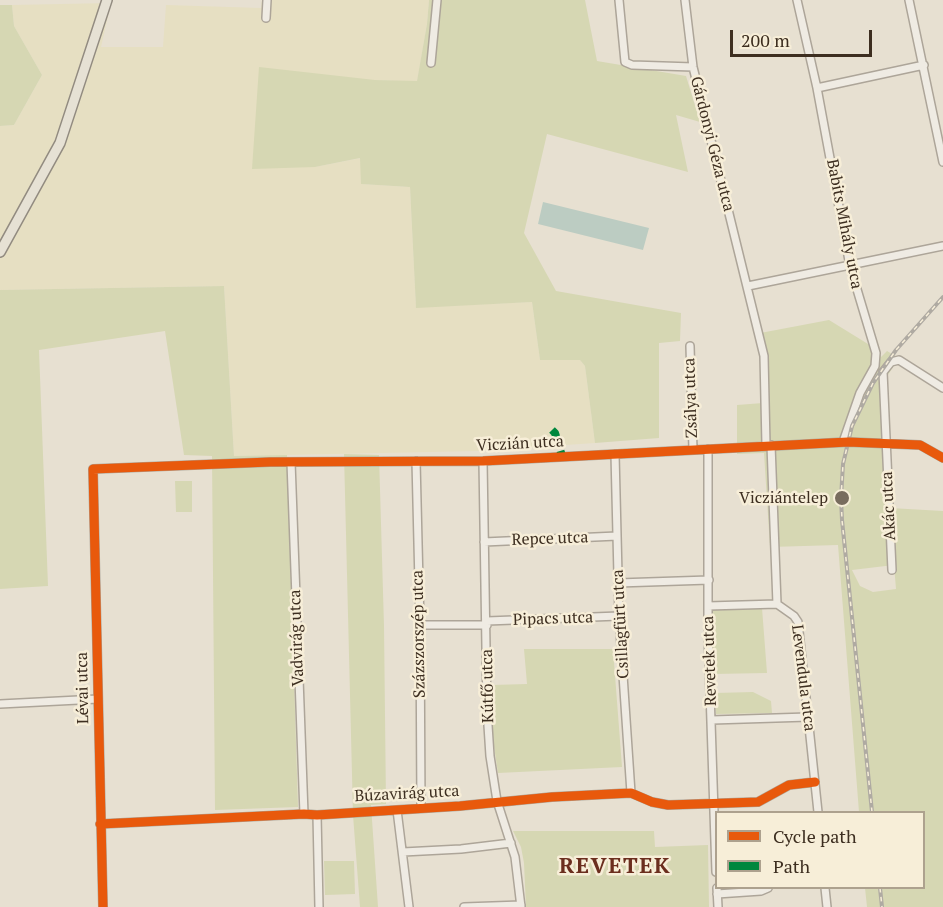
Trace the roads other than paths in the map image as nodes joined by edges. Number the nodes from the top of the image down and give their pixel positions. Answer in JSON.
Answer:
{"nodes":[{"id":1,"x":107,"y":0,"type":"edge"},
{"id":2,"x":267,"y":0,"type":"edge"},
{"id":3,"x":437,"y":0,"type":"edge"},
{"id":4,"x":619,"y":0,"type":"edge"},
{"id":5,"x":684,"y":0,"type":"edge"},
{"id":6,"x":797,"y":0,"type":"edge"},
{"id":7,"x":909,"y":0,"type":"edge"},
{"id":8,"x":267,"y":18,"type":"dead end"},
{"id":9,"x":431,"y":63,"type":"dead end"},
{"id":10,"x":924,"y":65,"type":"junction"},
{"id":11,"x":693,"y":67,"type":"junction"},
{"id":12,"x":817,"y":88,"type":"junction"},
{"id":13,"x":943,"y":162,"type":"edge"},
{"id":14,"x":943,"y":246,"type":"edge"},
{"id":15,"x":0,"y":252,"type":"edge"},
{"id":16,"x":850,"y":266,"type":"junction"},
{"id":17,"x":748,"y":286,"type":"junction"},
{"id":18,"x":690,"y":346,"type":"dead end"},
{"id":19,"x":943,"y":388,"type":"edge"},
{"id":20,"x":843,"y":442,"type":"junction"},
{"id":21,"x":886,"y":442,"type":"junction"},
{"id":22,"x":768,"y":445,"type":"junction"},
{"id":23,"x":708,"y":449,"type":"junction"},
{"id":24,"x":693,"y":450,"type":"junction"},
{"id":25,"x":615,"y":454,"type":"junction"},
{"id":26,"x":943,"y":458,"type":"edge"},
{"id":27,"x":416,"y":461,"type":"junction"},
{"id":28,"x":483,"y":461,"type":"junction"},
{"id":29,"x":291,"y":462,"type":"junction"},
{"id":30,"x":93,"y":469,"type":"joint"},
{"id":31,"x":617,"y":536,"type":"junction"},
{"id":32,"x":484,"y":542,"type":"junction"},
{"id":33,"x":892,"y":570,"type":"dead end"},
{"id":34,"x":709,"y":580,"type":"junction"},
{"id":35,"x":618,"y":583,"type":"junction"},
{"id":36,"x":777,"y":604,"type":"junction"},
{"id":37,"x":708,"y":606,"type":"junction"},
{"id":38,"x":619,"y":616,"type":"junction"},
{"id":39,"x":487,"y":623,"type":"junction"},
{"id":40,"x":420,"y":624,"type":"junction"},
{"id":41,"x":98,"y":699,"type":"junction"},
{"id":42,"x":0,"y":704,"type":"edge"},
{"id":43,"x":808,"y":717,"type":"junction"},
{"id":44,"x":712,"y":720,"type":"junction"},
{"id":45,"x":815,"y":782,"type":"junction"},
{"id":46,"x":631,"y":793,"type":"junction"},
{"id":47,"x":497,"y":801,"type":"junction"},
{"id":48,"x":714,"y":803,"type":"junction"},
{"id":49,"x":421,"y":807,"type":"junction"},
{"id":50,"x":397,"y":810,"type":"junction"},
{"id":51,"x":818,"y":811,"type":"edge"},
{"id":52,"x":304,"y":814,"type":"junction"},
{"id":53,"x":317,"y":815,"type":"junction"},
{"id":54,"x":100,"y":824,"type":"junction"},
{"id":55,"x":715,"y":826,"type":"edge"},
{"id":56,"x":511,"y":843,"type":"junction"},
{"id":57,"x":403,"y":852,"type":"junction"},
{"id":58,"x":766,"y":889,"type":"edge"},
{"id":59,"x":825,"y":889,"type":"edge"},
{"id":60,"x":717,"y":891,"type":"edge"},
{"id":61,"x":521,"y":906,"type":"edge"},
{"id":62,"x":103,"y":907,"type":"edge"},
{"id":63,"x":319,"y":907,"type":"edge"},
{"id":64,"x":409,"y":907,"type":"edge"},
{"id":65,"x":464,"y":907,"type":"edge"},
{"id":66,"x":717,"y":907,"type":"edge"},
{"id":67,"x":827,"y":907,"type":"edge"}],
"edges":[{"from":1,"to":15,"type":"main road"},
{"from":2,"to":8,"type":"street"},
{"from":3,"to":9,"type":"street"},
{"from":4,"to":11,"type":"street"},
{"from":5,"to":11,"type":"street","name":"Gárdonyi Géza utca"},
{"from":6,"to":12,"type":"street","name":"Babits Mihály utca"},
{"from":7,"to":10,"type":"street"},
{"from":10,"to":12,"type":"street"},
{"from":10,"to":13,"type":"street"},
{"from":11,"to":17,"type":"street","name":"Gárdonyi Géza utca"},
{"from":12,"to":16,"type":"street","name":"Babits Mihály utca"},
{"from":14,"to":16,"type":"street"},
{"from":16,"to":17,"type":"street"},
{"from":16,"to":20,"type":"street","name":"Babits Mihály utca"},
{"from":17,"to":22,"type":"street","name":"Gárdonyi Géza utca"},
{"from":18,"to":24,"type":"street","name":"Zsálya utca"},
{"from":19,"to":21,"type":"street","name":"Akác utca"},
{"from":20,"to":21,"type":"street","name":"Viczián utca"},
{"from":20,"to":22,"type":"street","name":"Viczián utca"},
{"from":21,"to":26,"type":"street","name":"Viczián utca"},
{"from":21,"to":33,"type":"street","name":"Akác utca"},
{"from":22,"to":23,"type":"street","name":"Viczián utca"},
{"from":22,"to":36,"type":"street","name":"Levendula utca"},
{"from":23,"to":24,"type":"street","name":"Viczián utca"},
{"from":23,"to":34,"type":"street","name":"Revetek utca"},
{"from":24,"to":25,"type":"street","name":"Viczián utca"},
{"from":25,"to":28,"type":"street","name":"Viczián utca"},
{"from":25,"to":31,"type":"street","name":"Csillagfürt utca"},
{"from":27,"to":28,"type":"street","name":"Viczián utca"},
{"from":27,"to":29,"type":"street","name":"Viczián utca"},
{"from":27,"to":40,"type":"street","name":"Százszorszép utca"},
{"from":28,"to":32,"type":"street","name":"Kútfő utca"},
{"from":29,"to":30,"type":"street","name":"Viczián utca"},
{"from":29,"to":52,"type":"street","name":"Vadvirág utca"},
{"from":30,"to":41,"type":"street","name":"Lévai utca"},
{"from":31,"to":32,"type":"street","name":"Repce utca"},
{"from":31,"to":35,"type":"street","name":"Csillagfürt utca"},
{"from":32,"to":39,"type":"street","name":"Kútfő utca"},
{"from":34,"to":35,"type":"street"},
{"from":34,"to":37,"type":"street","name":"Revetek utca"},
{"from":35,"to":38,"type":"street","name":"Csillagfürt utca"},
{"from":36,"to":37,"type":"street"},
{"from":36,"to":43,"type":"street","name":"Levendula utca"},
{"from":37,"to":44,"type":"street","name":"Revetek utca"},
{"from":38,"to":39,"type":"street","name":"Pipacs utca"},
{"from":38,"to":46,"type":"street","name":"Csillagfürt utca"},
{"from":39,"to":40,"type":"street","name":"Pipacs utca"},
{"from":39,"to":47,"type":"street","name":"Kútfő utca"},
{"from":40,"to":49,"type":"street","name":"Százszorszép utca"},
{"from":41,"to":42,"type":"street"},
{"from":41,"to":54,"type":"street","name":"Lévai utca"},
{"from":43,"to":44,"type":"street"},
{"from":43,"to":45,"type":"street","name":"Levendula utca"},
{"from":44,"to":48,"type":"street","name":"Revetek utca"},
{"from":45,"to":48,"type":"street","name":"Búzavirág utca"},
{"from":45,"to":51,"type":"street","name":"Levendula utca"},
{"from":46,"to":47,"type":"street","name":"Búzavirág utca"},
{"from":46,"to":48,"type":"street","name":"Búzavirág utca"},
{"from":47,"to":49,"type":"street","name":"Búzavirág utca"},
{"from":47,"to":56,"type":"street","name":"Kútfő utca"},
{"from":48,"to":55,"type":"street","name":"Revetek utca"},
{"from":49,"to":50,"type":"street","name":"Búzavirág utca"},
{"from":50,"to":53,"type":"street","name":"Búzavirág utca"},
{"from":50,"to":57,"type":"street"},
{"from":52,"to":53,"type":"street","name":"Búzavirág utca"},
{"from":52,"to":54,"type":"street","name":"Búzavirág utca"},
{"from":53,"to":63,"type":"street"},
{"from":54,"to":62,"type":"street","name":"Lévai utca"},
{"from":56,"to":57,"type":"street"},
{"from":56,"to":61,"type":"street","name":"Kútfő utca"},
{"from":57,"to":64,"type":"street"},
{"from":58,"to":60,"type":"street"},
{"from":59,"to":67,"type":"street"},
{"from":60,"to":66,"type":"street"},
{"from":61,"to":65,"type":"street"}]}
